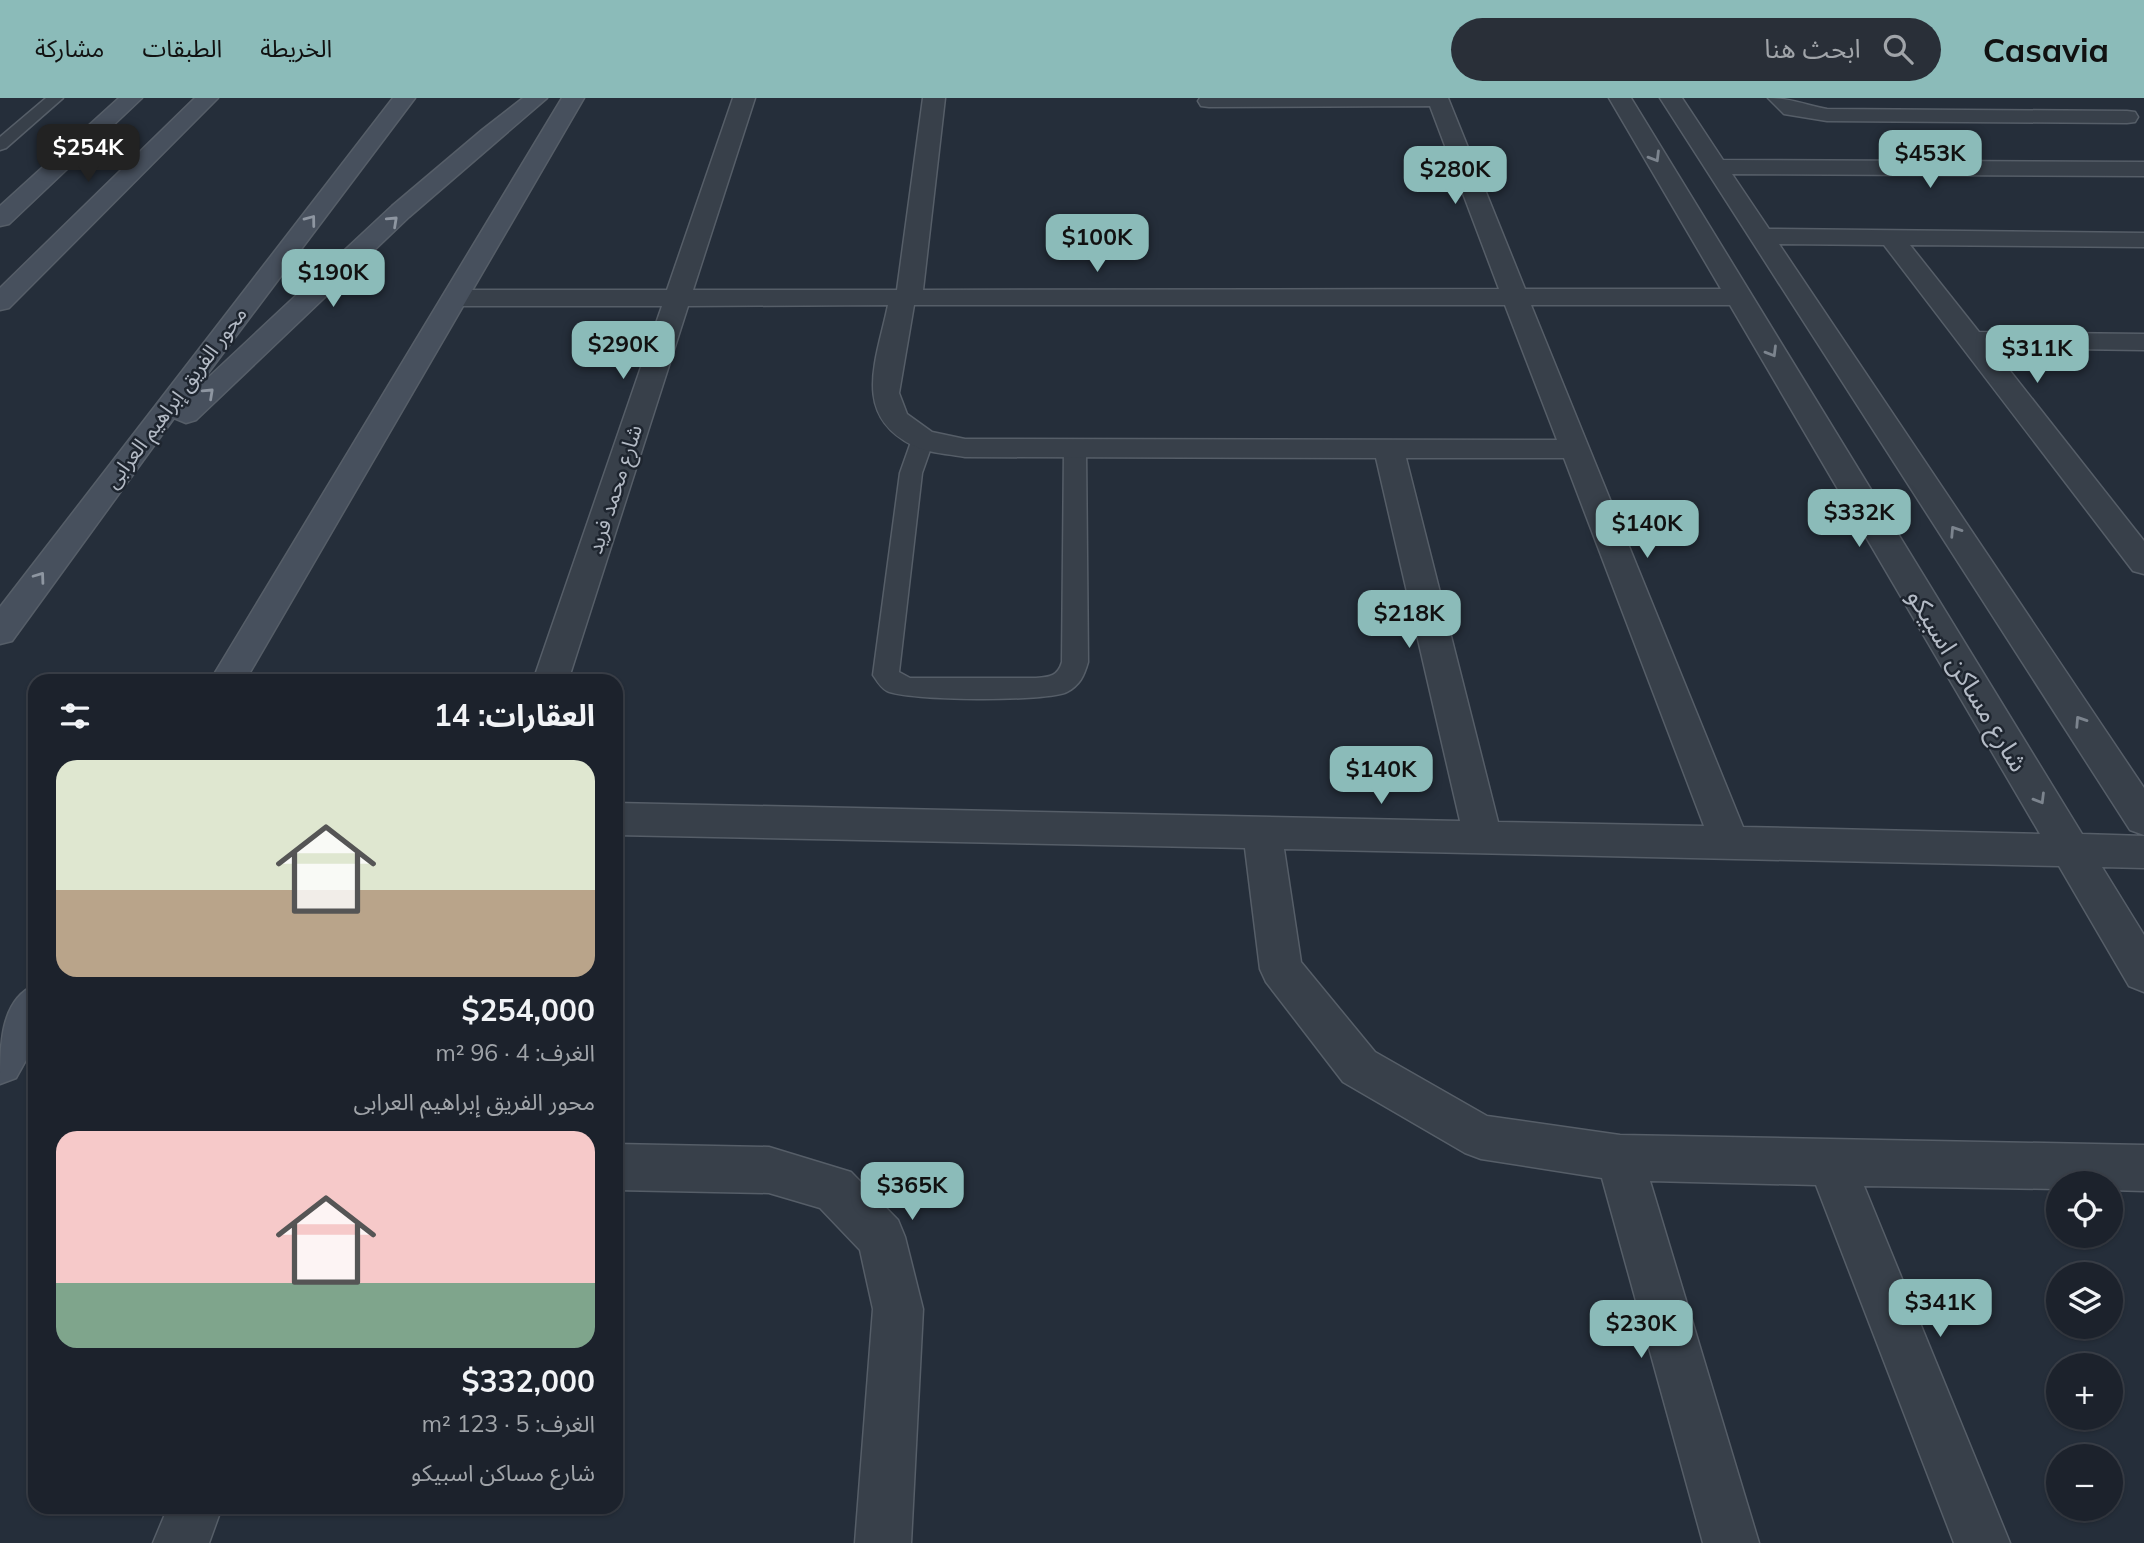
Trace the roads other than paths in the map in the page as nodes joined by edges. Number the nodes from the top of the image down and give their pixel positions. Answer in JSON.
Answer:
{"nodes":[{"id":1,"x":55,"y":98,"type":"edge"},
{"id":2,"x":131,"y":98,"type":"edge"},
{"id":3,"x":207,"y":98,"type":"edge"},
{"id":4,"x":404,"y":98,"type":"edge"},
{"id":5,"x":536,"y":98,"type":"edge"},
{"id":6,"x":573,"y":98,"type":"edge"},
{"id":7,"x":744,"y":98,"type":"edge"},
{"id":8,"x":933,"y":98,"type":"edge"},
{"id":9,"x":1620,"y":98,"type":"edge"},
{"id":10,"x":1671,"y":98,"type":"edge"},
{"id":11,"x":1779,"y":98,"type":"edge"},
{"id":12,"x":2105,"y":98,"type":"edge"},
{"id":13,"x":1437,"y":99,"type":"edge"},
{"id":14,"x":1209,"y":101,"type":"dead end"},
{"id":15,"x":2127,"y":117,"type":"junction"},
{"id":16,"x":104,"y":124,"type":"junction"},
{"id":17,"x":2144,"y":132,"type":"edge"},
{"id":18,"x":0,"y":145,"type":"edge"},
{"id":19,"x":1716,"y":167,"type":"junction"},
{"id":20,"x":2144,"y":169,"type":"edge"},
{"id":21,"x":84,"y":173,"type":"dead end"},
{"id":22,"x":75,"y":198,"type":"dead end"},
{"id":23,"x":0,"y":219,"type":"edge"},
{"id":24,"x":1761,"y":236,"type":"junction"},
{"id":25,"x":1891,"y":237,"type":"junction"},
{"id":26,"x":2144,"y":240,"type":"edge"},
{"id":27,"x":55,"y":247,"type":"junction"},
{"id":28,"x":1516,"y":297,"type":"junction"},
{"id":29,"x":1739,"y":297,"type":"junction"},
{"id":30,"x":455,"y":298,"type":"junction"},
{"id":31,"x":676,"y":298,"type":"junction"},
{"id":32,"x":905,"y":298,"type":"junction"},
{"id":33,"x":0,"y":302,"type":"edge"},
{"id":34,"x":1971,"y":340,"type":"junction"},
{"id":35,"x":2144,"y":342,"type":"edge"},
{"id":36,"x":923,"y":439,"type":"junction"},
{"id":37,"x":1075,"y":449,"type":"junction"},
{"id":38,"x":1389,"y":449,"type":"junction"},
{"id":39,"x":1575,"y":449,"type":"junction"},
{"id":40,"x":105,"y":489,"type":"junction"},
{"id":41,"x":2144,"y":563,"type":"edge"},
{"id":42,"x":0,"y":632,"type":"edge"},
{"id":43,"x":231,"y":674,"type":"edge"},
{"id":44,"x":552,"y":674,"type":"edge"},
{"id":45,"x":623,"y":819,"type":"edge"},
{"id":46,"x":2144,"y":819,"type":"edge"},
{"id":47,"x":1262,"y":833,"type":"junction"},
{"id":48,"x":1482,"y":838,"type":"junction"},
{"id":49,"x":1730,"y":843,"type":"junction"},
{"id":50,"x":2071,"y":851,"type":"junction"},
{"id":51,"x":2144,"y":852,"type":"edge"},
{"id":52,"x":2144,"y":973,"type":"edge"},
{"id":53,"x":28,"y":1016,"type":"edge"},
{"id":54,"x":0,"y":1063,"type":"edge"},
{"id":55,"x":1620,"y":1158,"type":"junction"},
{"id":56,"x":1831,"y":1162,"type":"junction"},
{"id":57,"x":623,"y":1167,"type":"edge"},
{"id":58,"x":2144,"y":1168,"type":"edge"},
{"id":59,"x":192,"y":1514,"type":"edge"},
{"id":60,"x":181,"y":1543,"type":"edge"},
{"id":61,"x":883,"y":1543,"type":"edge"},
{"id":62,"x":1731,"y":1543,"type":"edge"},
{"id":63,"x":1982,"y":1543,"type":"edge"}],
"edges":[{"from":1,"to":18,"type":"lane"},
{"from":2,"to":16,"type":"main road"},
{"from":3,"to":27,"type":"main road"},
{"from":40,"to":4,"type":"main road","name":"محور الفريق إبراهيم العرابى","one_way":true},
{"from":40,"to":5,"type":"main road","one_way":true},
{"from":6,"to":30,"type":"main road"},
{"from":7,"to":31,"type":"street","name":"شارع محمد فريد"},
{"from":8,"to":32,"type":"street"},
{"from":9,"to":29,"type":"street","name":"شارع مساكن اسبيكو","one_way":true},
{"from":10,"to":19,"type":"street"},
{"from":11,"to":15,"type":"street"},
{"from":12,"to":15,"type":"street"},
{"from":13,"to":14,"type":"street"},
{"from":13,"to":28,"type":"street"},
{"from":15,"to":17,"type":"street"},
{"from":16,"to":21,"type":"main road"},
{"from":16,"to":23,"type":"main road"},
{"from":19,"to":20,"type":"street"},
{"from":19,"to":24,"type":"street"},
{"from":22,"to":27,"type":"main road"},
{"from":24,"to":25,"type":"street"},
{"from":46,"to":24,"type":"street","one_way":true},
{"from":25,"to":26,"type":"street"},
{"from":25,"to":34,"type":"street"},
{"from":27,"to":33,"type":"main road"},
{"from":28,"to":29,"type":"street"},
{"from":28,"to":32,"type":"street"},
{"from":28,"to":39,"type":"street"},
{"from":29,"to":50,"type":"street","name":"شارع مساكن اسبيكو","one_way":true},
{"from":30,"to":31,"type":"street"},
{"from":30,"to":43,"type":"main road"},
{"from":31,"to":32,"type":"street"},
{"from":31,"to":44,"type":"street","name":"شارع محمد فريد"},
{"from":32,"to":36,"type":"street"},
{"from":34,"to":35,"type":"street"},
{"from":34,"to":41,"type":"street"},
{"from":36,"to":37,"type":"street"},
{"from":36,"to":37,"type":"lane"},
{"from":37,"to":38,"type":"street"},
{"from":38,"to":39,"type":"street"},
{"from":38,"to":48,"type":"street"},
{"from":39,"to":49,"type":"street"},
{"from":42,"to":40,"type":"main road","name":"محور الفريق إبراهيم العرابى","one_way":true},
{"from":45,"to":47,"type":"street"},
{"from":47,"to":48,"type":"street"},
{"from":47,"to":55,"type":"street"},
{"from":48,"to":49,"type":"street"},
{"from":49,"to":50,"type":"street"},
{"from":50,"to":51,"type":"street"},
{"from":50,"to":52,"type":"street","name":"شارع مساكن اسبيكو"},
{"from":53,"to":54,"type":"main road"},
{"from":55,"to":56,"type":"street"},
{"from":55,"to":62,"type":"street"},
{"from":56,"to":58,"type":"street"},
{"from":56,"to":63,"type":"street"},
{"from":57,"to":61,"type":"street"},
{"from":59,"to":60,"type":"street"}]}
